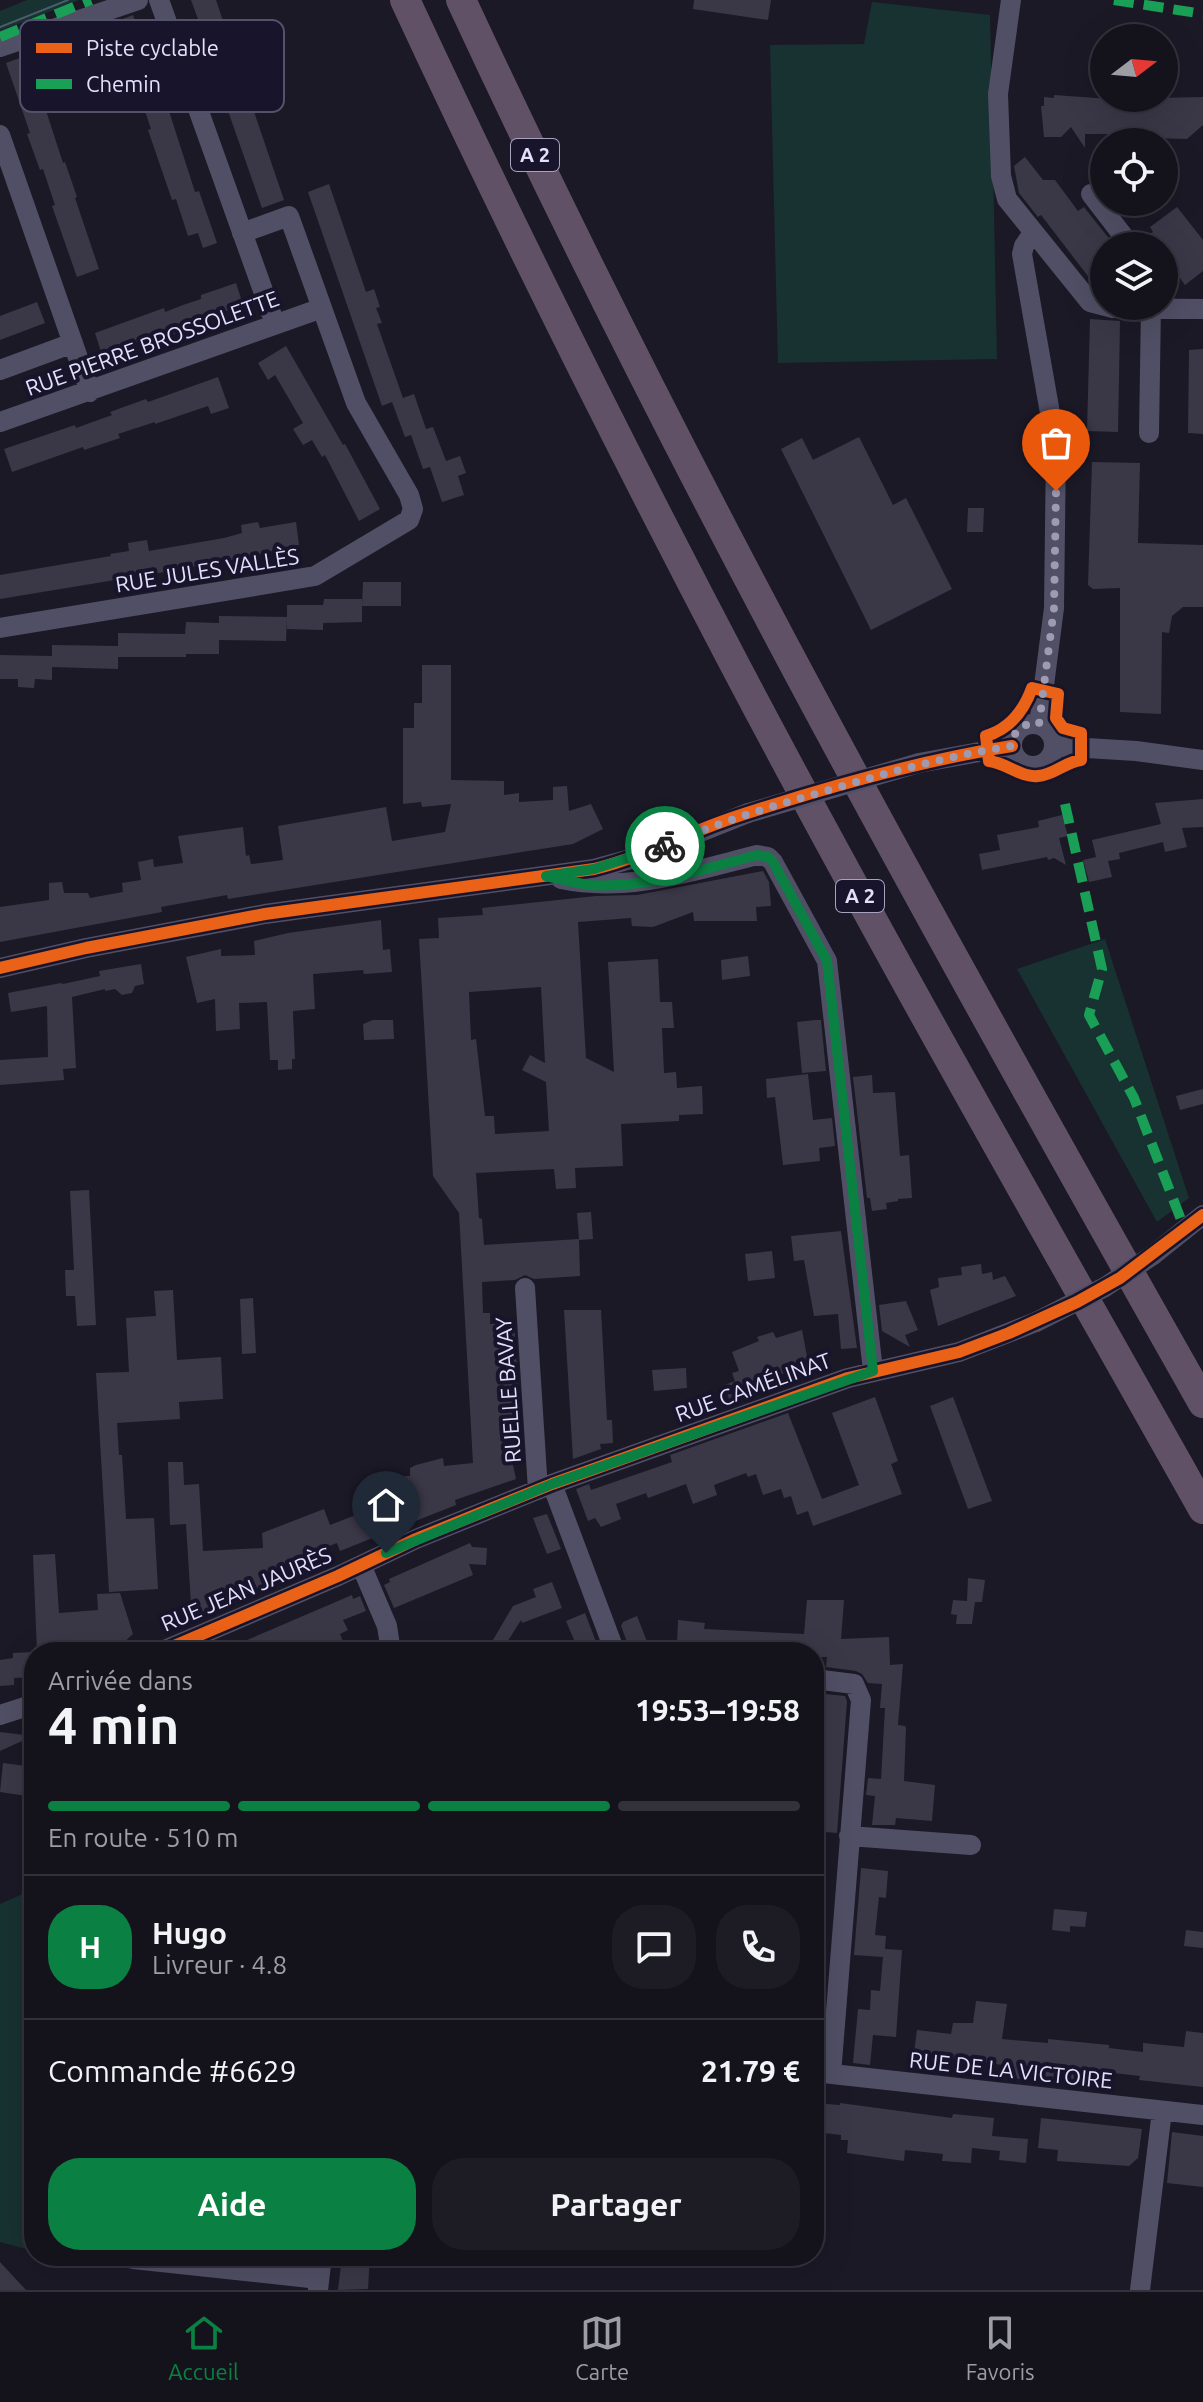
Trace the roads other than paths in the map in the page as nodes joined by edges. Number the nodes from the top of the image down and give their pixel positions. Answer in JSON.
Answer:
{"nodes":[{"id":1,"x":138,"y":0,"type":"edge"},
{"id":2,"x":159,"y":0,"type":"edge"},
{"id":3,"x":384,"y":0,"type":"edge"},
{"id":4,"x":405,"y":0,"type":"edge"},
{"id":5,"x":461,"y":0,"type":"edge"},
{"id":6,"x":481,"y":0,"type":"edge"},
{"id":7,"x":1011,"y":0,"type":"edge"},
{"id":8,"x":79,"y":20,"type":"edge"},
{"id":9,"x":166,"y":20,"type":"edge"},
{"id":10,"x":20,"y":40,"type":"edge"},
{"id":11,"x":0,"y":47,"type":"edge"},
{"id":12,"x":199,"y":112,"type":"edge"},
{"id":13,"x":0,"y":135,"type":"edge"},
{"id":14,"x":1108,"y":216,"type":"edge"},
{"id":15,"x":1120,"y":232,"type":"edge"},
{"id":16,"x":242,"y":233,"type":"junction"},
{"id":17,"x":1033,"y":233,"type":"junction"},
{"id":18,"x":535,"y":274,"type":"junction"},
{"id":19,"x":1090,"y":302,"type":"edge"},
{"id":20,"x":322,"y":308,"type":"junction"},
{"id":21,"x":610,"y":309,"type":"junction"},
{"id":22,"x":1178,"y":309,"type":"edge"},
{"id":23,"x":1203,"y":309,"type":"edge"},
{"id":24,"x":1151,"y":320,"type":"edge"},
{"id":25,"x":275,"y":324,"type":"junction"},
{"id":26,"x":73,"y":343,"type":"junction"},
{"id":27,"x":0,"y":370,"type":"edge"},
{"id":28,"x":90,"y":392,"type":"junction"},
{"id":29,"x":0,"y":422,"type":"edge"},
{"id":30,"x":1149,"y":433,"type":"dead end"},
{"id":31,"x":0,"y":628,"type":"edge"},
{"id":32,"x":1039,"y":724,"type":"junction"},
{"id":33,"x":1012,"y":746,"type":"junction"},
{"id":34,"x":1054,"y":746,"type":"junction"},
{"id":35,"x":1203,"y":760,"type":"edge"},
{"id":36,"x":546,"y":876,"type":"junction"},
{"id":37,"x":0,"y":968,"type":"edge"},
{"id":38,"x":1203,"y":1215,"type":"edge"},
{"id":39,"x":525,"y":1288,"type":"dead end"},
{"id":40,"x":873,"y":1371,"type":"junction"},
{"id":41,"x":1203,"y":1403,"type":"edge"},
{"id":42,"x":545,"y":1487,"type":"junction"},
{"id":43,"x":1203,"y":1509,"type":"edge"},
{"id":44,"x":482,"y":1512,"type":"joint"},
{"id":45,"x":361,"y":1565,"type":"junction"},
{"id":46,"x":183,"y":1642,"type":"edge"},
{"id":47,"x":389,"y":1642,"type":"edge"},
{"id":48,"x":611,"y":1642,"type":"edge"},
{"id":49,"x":824,"y":1680,"type":"edge"},
{"id":50,"x":24,"y":1707,"type":"edge"},
{"id":51,"x":0,"y":1715,"type":"edge"},
{"id":52,"x":849,"y":1836,"type":"junction"},
{"id":53,"x":971,"y":1845,"type":"dead end"},
{"id":54,"x":824,"y":2055,"type":"edge"},
{"id":55,"x":824,"y":2073,"type":"edge"},
{"id":56,"x":1162,"y":2111,"type":"junction"},
{"id":57,"x":1203,"y":2115,"type":"edge"},
{"id":58,"x":185,"y":2266,"type":"edge"},
{"id":59,"x":318,"y":2284,"type":"edge"},
{"id":60,"x":1140,"y":2290,"type":"edge"}],
"edges":[{"from":1,"to":8,"type":"street"},
{"from":2,"to":9,"type":"street"},
{"from":3,"to":18,"type":"highway"},
{"from":4,"to":18,"type":"highway","number":"A 2"},
{"from":5,"to":21,"type":"highway","number":"A 2"},
{"from":6,"to":21,"type":"highway"},
{"from":7,"to":17,"type":"street"},
{"from":10,"to":11,"type":"street"},
{"from":12,"to":16,"type":"street"},
{"from":13,"to":26,"type":"street"},
{"from":14,"to":15,"type":"street"},
{"from":16,"to":20,"type":"street","name":"RUE JULES VALLÈS"},
{"from":16,"to":25,"type":"street"},
{"from":17,"to":19,"type":"street"},
{"from":17,"to":32,"type":"street"},
{"from":18,"to":43,"type":"highway","number":"A 2"},
{"from":20,"to":25,"type":"street","name":"RUE PIERRE BROSSOLETTE"},
{"from":20,"to":31,"type":"street","name":"RUE JULES VALLÈS"},
{"from":21,"to":41,"type":"highway","number":"A 2"},
{"from":22,"to":23,"type":"street"},
{"from":24,"to":30,"type":"street"},
{"from":25,"to":28,"type":"street","name":"RUE PIERRE BROSSOLETTE"},
{"from":26,"to":27,"type":"street","name":"RUE PIERRE BROSSOLETTE"},
{"from":26,"to":28,"type":"street"},
{"from":28,"to":29,"type":"street","name":"RUE PIERRE BROSSOLETTE"},
{"from":32,"to":33,"type":"street"},
{"from":32,"to":34,"type":"street"},
{"from":33,"to":34,"type":"street"},
{"from":33,"to":36,"type":"street","bridge":true},
{"from":34,"to":35,"type":"street"},
{"from":36,"to":37,"type":"street"},
{"from":36,"to":40,"type":"street"},
{"from":38,"to":40,"type":"street","name":"RUE CAMÉLINAT","bridge":true},
{"from":39,"to":42,"type":"street","name":"RUELLE BAVAY"},
{"from":40,"to":42,"type":"street","name":"RUE CAMÉLINAT"},
{"from":42,"to":44,"type":"street","name":"RUE CAMÉLINAT"},
{"from":42,"to":48,"type":"street","name":"RUELLE BAVAY"},
{"from":44,"to":45,"type":"street","name":"RUE JEAN JAURÈS"},
{"from":45,"to":46,"type":"street","name":"RUE JEAN JAURÈS"},
{"from":45,"to":47,"type":"street"},
{"from":49,"to":52,"type":"street"},
{"from":50,"to":51,"type":"street"},
{"from":52,"to":53,"type":"street"},
{"from":52,"to":54,"type":"street"},
{"from":55,"to":56,"type":"street","name":"RUE DE LA VICTOIRE"},
{"from":56,"to":57,"type":"street","name":"RUE DE LA VICTOIRE"},
{"from":56,"to":60,"type":"street"},
{"from":58,"to":59,"type":"street"}]}
